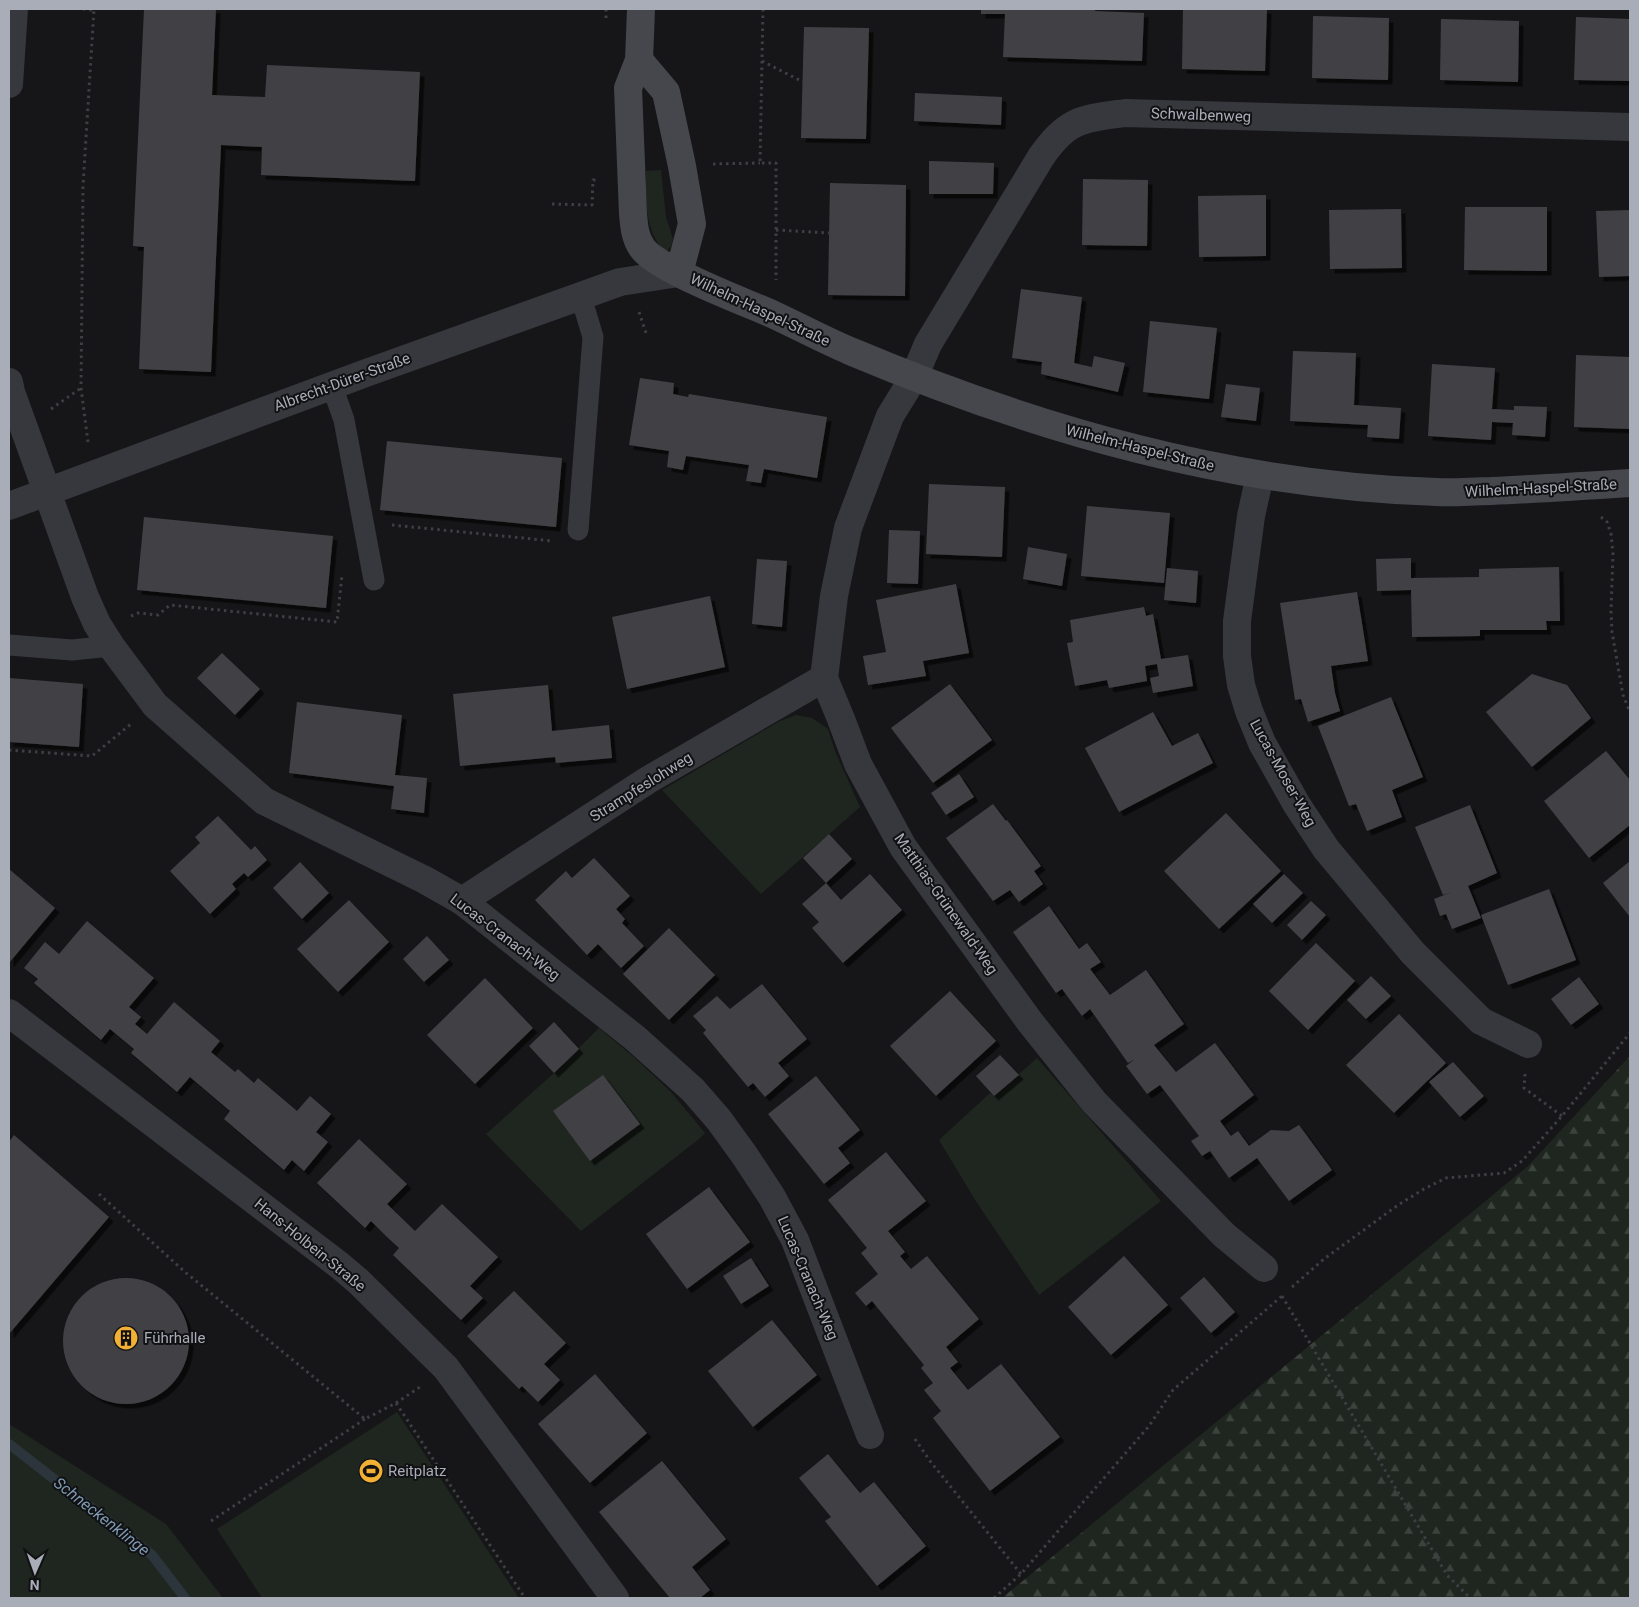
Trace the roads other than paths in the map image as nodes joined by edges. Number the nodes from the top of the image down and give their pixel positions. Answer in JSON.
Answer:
{"nodes":[{"id":1,"x":14,"y":9,"type":"edge"},
{"id":2,"x":639,"y":14,"type":"edge"},
{"id":3,"x":639,"y":60,"type":"junction"},
{"id":4,"x":9,"y":84,"type":"edge"},
{"id":5,"x":1630,"y":127,"type":"edge"},
{"id":6,"x":679,"y":272,"type":"junction"},
{"id":7,"x":581,"y":296,"type":"junction"},
{"id":8,"x":914,"y":377,"type":"junction"},
{"id":9,"x":9,"y":382,"type":"edge"},
{"id":10,"x":332,"y":386,"type":"junction"},
{"id":11,"x":1260,"y":474,"type":"junction"},
{"id":12,"x":1630,"y":483,"type":"edge"},
{"id":13,"x":48,"y":492,"type":"junction"},
{"id":14,"x":9,"y":506,"type":"edge"},
{"id":15,"x":578,"y":530,"type":"dead end"},
{"id":16,"x":374,"y":580,"type":"dead end"},
{"id":17,"x":9,"y":645,"type":"edge"},
{"id":18,"x":111,"y":646,"type":"junction"},
{"id":19,"x":824,"y":678,"type":"junction"},
{"id":20,"x":462,"y":901,"type":"junction"},
{"id":21,"x":9,"y":1013,"type":"edge"},
{"id":22,"x":1528,"y":1044,"type":"road end"},
{"id":23,"x":1264,"y":1268,"type":"dead end"},
{"id":24,"x":870,"y":1435,"type":"dead end"},
{"id":25,"x":615,"y":1598,"type":"edge"}],
"edges":[{"from":1,"to":4,"type":"street"},
{"from":2,"to":3,"type":"street","name":"Wilhelm-Haspel-Straße"},
{"from":3,"to":6,"type":"street","name":"Wilhelm-Haspel-Straße"},
{"from":3,"to":6,"type":"street","name":"Wilhelm-Haspel-Straße"},
{"from":5,"to":8,"type":"street","name":"Schwalbenweg"},
{"from":6,"to":7,"type":"street","name":"Albrecht-Dürer-Straße"},
{"from":6,"to":8,"type":"street","name":"Wilhelm-Haspel-Straße"},
{"from":7,"to":10,"type":"street","name":"Albrecht-Dürer-Straße"},
{"from":7,"to":15,"type":"lane"},
{"from":8,"to":11,"type":"street","name":"Wilhelm-Haspel-Straße"},
{"from":8,"to":19,"type":"street","name":"Matthias-Grünewald-Weg"},
{"from":9,"to":13,"type":"street","name":"Lucas-Cranach-Weg"},
{"from":10,"to":13,"type":"street","name":"Albrecht-Dürer-Straße"},
{"from":10,"to":16,"type":"lane"},
{"from":11,"to":12,"type":"street","name":"Wilhelm-Haspel-Straße"},
{"from":11,"to":22,"type":"street","name":"Lucas-Moser-Weg"},
{"from":13,"to":14,"type":"street","name":"Albrecht-Dürer-Straße"},
{"from":13,"to":18,"type":"street","name":"Lucas-Cranach-Weg"},
{"from":17,"to":18,"type":"lane"},
{"from":18,"to":20,"type":"street","name":"Lucas-Cranach-Weg"},
{"from":19,"to":20,"type":"street","name":"Strampfeslohweg"},
{"from":19,"to":23,"type":"street","name":"Matthias-Grünewald-Weg"},
{"from":20,"to":24,"type":"street","name":"Lucas-Cranach-Weg"},
{"from":21,"to":25,"type":"street","name":"Hans-Holbein-Straße"}]}
